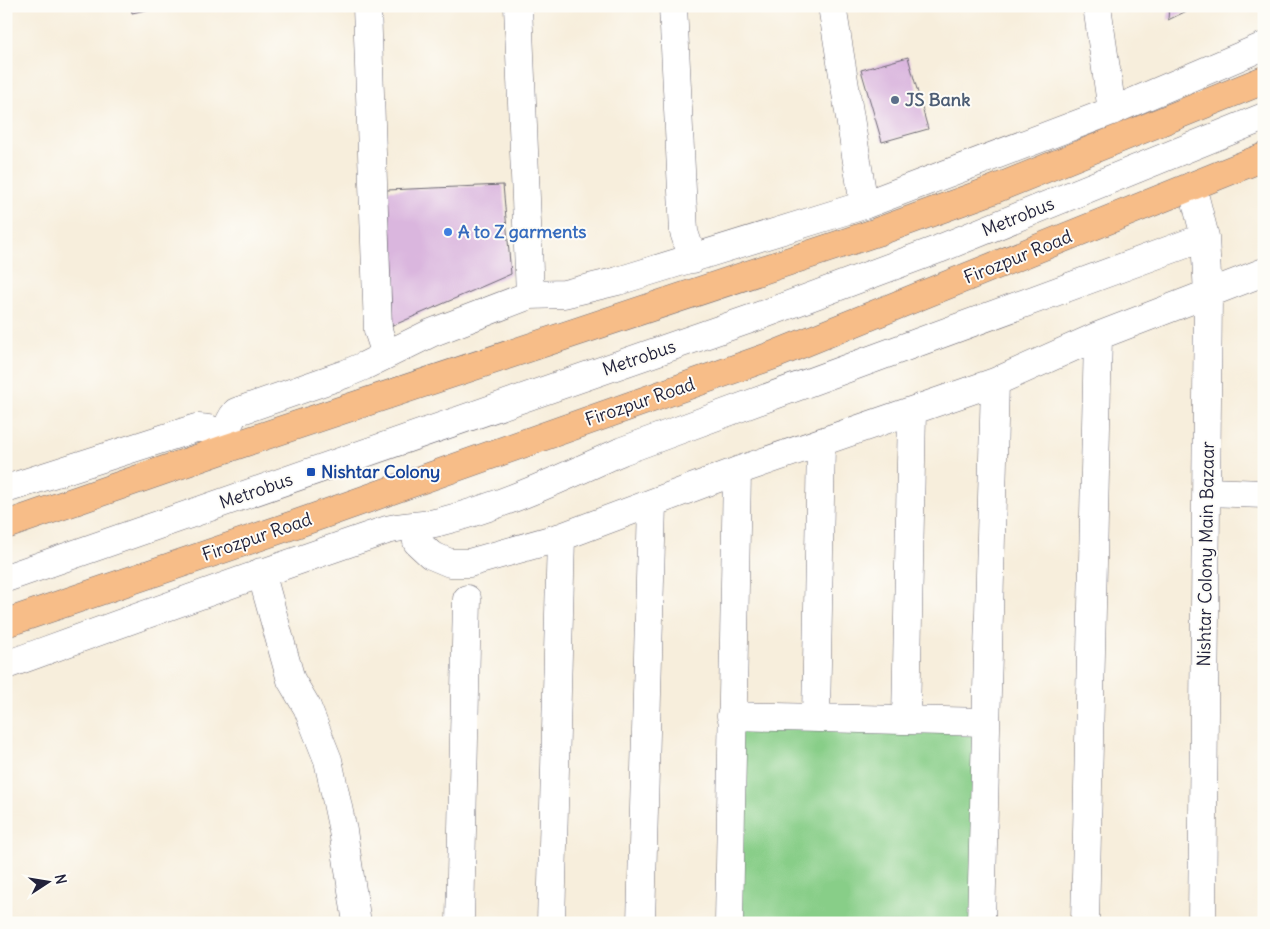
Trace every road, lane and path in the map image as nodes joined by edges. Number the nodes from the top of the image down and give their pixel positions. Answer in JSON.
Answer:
{"nodes":[{"id":1,"x":367,"y":6,"type":"edge"},
{"id":2,"x":518,"y":6,"type":"edge"},
{"id":3,"x":672,"y":6,"type":"edge"},
{"id":4,"x":832,"y":6,"type":"edge"},
{"id":5,"x":1097,"y":6,"type":"edge"},
{"id":6,"x":1264,"y":46,"type":"edge"},
{"id":7,"x":1264,"y":80,"type":"edge"},
{"id":8,"x":1112,"y":111,"type":"junction"},
{"id":9,"x":1264,"y":117,"type":"edge"},
{"id":10,"x":1264,"y":157,"type":"edge"},
{"id":11,"x":1192,"y":186,"type":"junction"},
{"id":12,"x":864,"y":205,"type":"junction"},
{"id":13,"x":1205,"y":237,"type":"junction"},
{"id":14,"x":693,"y":259,"type":"junction"},
{"id":15,"x":1264,"y":272,"type":"edge"},
{"id":16,"x":530,"y":295,"type":"junction"},
{"id":17,"x":1208,"y":295,"type":"junction"},
{"id":18,"x":1098,"y":336,"type":"junction"},
{"id":19,"x":386,"y":356,"type":"junction"},
{"id":20,"x":995,"y":382,"type":"junction"},
{"id":21,"x":912,"y":411,"type":"junction"},
{"id":22,"x":821,"y":443,"type":"junction"},
{"id":23,"x":228,"y":448,"type":"junction"},
{"id":24,"x":737,"y":471,"type":"junction"},
{"id":25,"x":6,"y":488,"type":"edge"},
{"id":26,"x":1207,"y":492,"type":"junction"},
{"id":27,"x":1264,"y":494,"type":"edge"},
{"id":28,"x":652,"y":503,"type":"junction"},
{"id":29,"x":6,"y":525,"type":"edge"},
{"id":30,"x":415,"y":526,"type":"junction"},
{"id":31,"x":561,"y":537,"type":"junction"},
{"id":32,"x":261,"y":572,"type":"junction"},
{"id":33,"x":6,"y":578,"type":"edge"},
{"id":34,"x":132,"y":580,"type":"junction"},
{"id":35,"x":466,"y":599,"type":"dead end"},
{"id":36,"x":145,"y":614,"type":"junction"},
{"id":37,"x":6,"y":623,"type":"edge"},
{"id":38,"x":6,"y":665,"type":"edge"},
{"id":39,"x":731,"y":716,"type":"junction"},
{"id":40,"x":816,"y":718,"type":"junction"},
{"id":41,"x":906,"y":720,"type":"junction"},
{"id":42,"x":986,"y":722,"type":"junction"},
{"id":43,"x":357,"y":923,"type":"edge"},
{"id":44,"x":460,"y":923,"type":"edge"},
{"id":45,"x":551,"y":923,"type":"edge"},
{"id":46,"x":641,"y":923,"type":"edge"},
{"id":47,"x":728,"y":923,"type":"edge"},
{"id":48,"x":981,"y":923,"type":"edge"},
{"id":49,"x":1085,"y":923,"type":"edge"},
{"id":50,"x":1202,"y":923,"type":"edge"}],
"edges":[{"from":1,"to":19,"type":"street"},
{"from":2,"to":16,"type":"street"},
{"from":3,"to":14,"type":"street"},
{"from":4,"to":12,"type":"street"},
{"from":5,"to":8,"type":"street"},
{"from":6,"to":8,"type":"street"},
{"from":7,"to":23,"type":"main road"},
{"from":8,"to":12,"type":"street"},
{"from":9,"to":33,"type":"street","name":"Metrobus"},
{"from":10,"to":11,"type":"main road","name":"Firozpur Road"},
{"from":11,"to":13,"type":"street","name":"Nishtar Colony Main Bazaar"},
{"from":11,"to":34,"type":"main road","name":"Firozpur Road"},
{"from":12,"to":14,"type":"street"},
{"from":13,"to":17,"type":"street","name":"Nishtar Colony Main Bazaar"},
{"from":13,"to":30,"type":"street"},
{"from":14,"to":16,"type":"street"},
{"from":15,"to":17,"type":"street"},
{"from":16,"to":19,"type":"street"},
{"from":17,"to":18,"type":"street"},
{"from":17,"to":26,"type":"street","name":"Nishtar Colony Main Bazaar"},
{"from":18,"to":20,"type":"street"},
{"from":18,"to":49,"type":"street"},
{"from":19,"to":23,"type":"street"},
{"from":20,"to":21,"type":"street"},
{"from":20,"to":42,"type":"street"},
{"from":21,"to":22,"type":"street"},
{"from":21,"to":41,"type":"street"},
{"from":22,"to":24,"type":"street"},
{"from":22,"to":40,"type":"street"},
{"from":23,"to":25,"type":"street"},
{"from":23,"to":29,"type":"main road"},
{"from":24,"to":28,"type":"street"},
{"from":24,"to":39,"type":"street"},
{"from":26,"to":27,"type":"street"},
{"from":26,"to":50,"type":"street","name":"Nishtar Colony Main Bazaar"},
{"from":28,"to":31,"type":"street"},
{"from":28,"to":46,"type":"street"},
{"from":30,"to":31,"type":"street"},
{"from":30,"to":32,"type":"street"},
{"from":31,"to":45,"type":"street"},
{"from":32,"to":36,"type":"street"},
{"from":32,"to":43,"type":"street"},
{"from":34,"to":36,"type":"street"},
{"from":34,"to":37,"type":"main road","name":"Firozpur Road"},
{"from":35,"to":44,"type":"street"},
{"from":36,"to":38,"type":"street"},
{"from":39,"to":40,"type":"street"},
{"from":39,"to":47,"type":"street"},
{"from":40,"to":41,"type":"street"},
{"from":41,"to":42,"type":"street"},
{"from":42,"to":48,"type":"street"}]}
